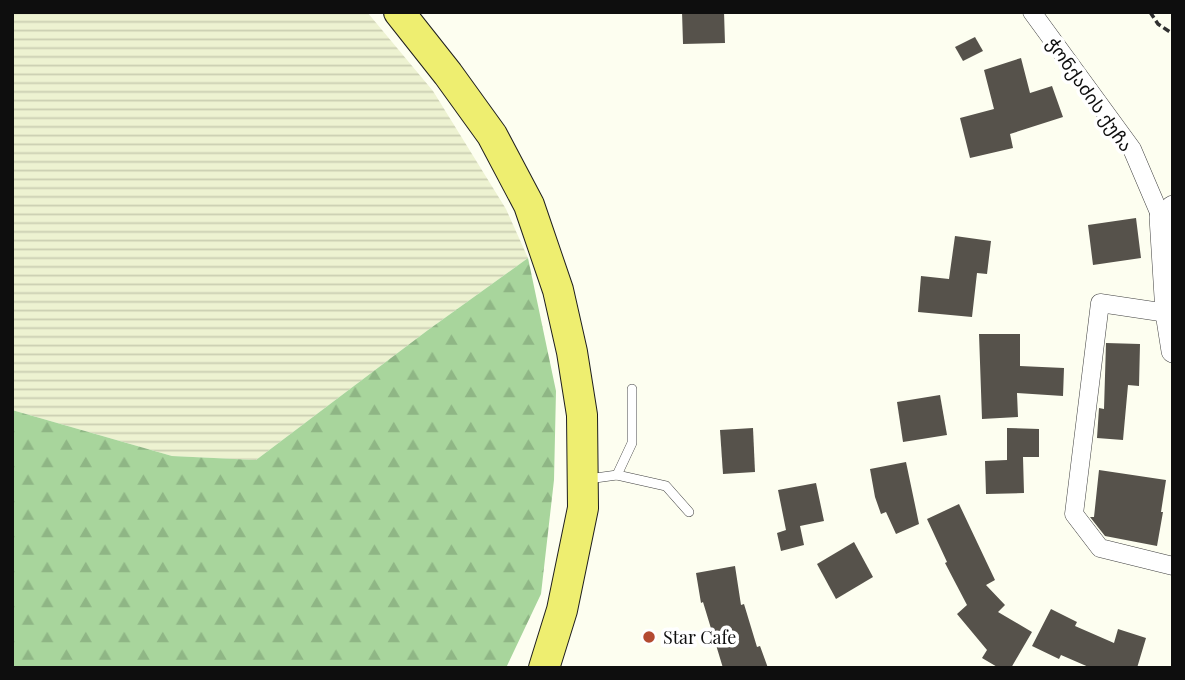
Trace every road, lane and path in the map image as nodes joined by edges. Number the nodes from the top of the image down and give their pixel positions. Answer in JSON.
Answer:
{"nodes":[{"id":1,"x":399,"y":12,"type":"edge"},
{"id":2,"x":1032,"y":12,"type":"edge"},
{"id":3,"x":1150,"y":12,"type":"edge"},
{"id":4,"x":1173,"y":33,"type":"edge"},
{"id":5,"x":1167,"y":212,"type":"edge"},
{"id":6,"x":1167,"y":313,"type":"junction"},
{"id":7,"x":1173,"y":351,"type":"edge"},
{"id":8,"x":632,"y":389,"type":"dead end"},
{"id":9,"x":617,"y":475,"type":"junction"},
{"id":10,"x":583,"y":480,"type":"junction"},
{"id":11,"x":689,"y":512,"type":"dead end"},
{"id":12,"x":1173,"y":566,"type":"edge"},
{"id":13,"x":544,"y":668,"type":"edge"}],
"edges":[{"from":1,"to":10,"type":"main road"},
{"from":2,"to":5,"type":"street","name":"ჭონქაძის ქუჩა"},
{"from":3,"to":4,"type":"path"},
{"from":5,"to":6,"type":"street"},
{"from":6,"to":7,"type":"street"},
{"from":6,"to":12,"type":"street"},
{"from":8,"to":9,"type":"lane"},
{"from":9,"to":10,"type":"lane"},
{"from":9,"to":11,"type":"lane"},
{"from":10,"to":13,"type":"main road"}]}
